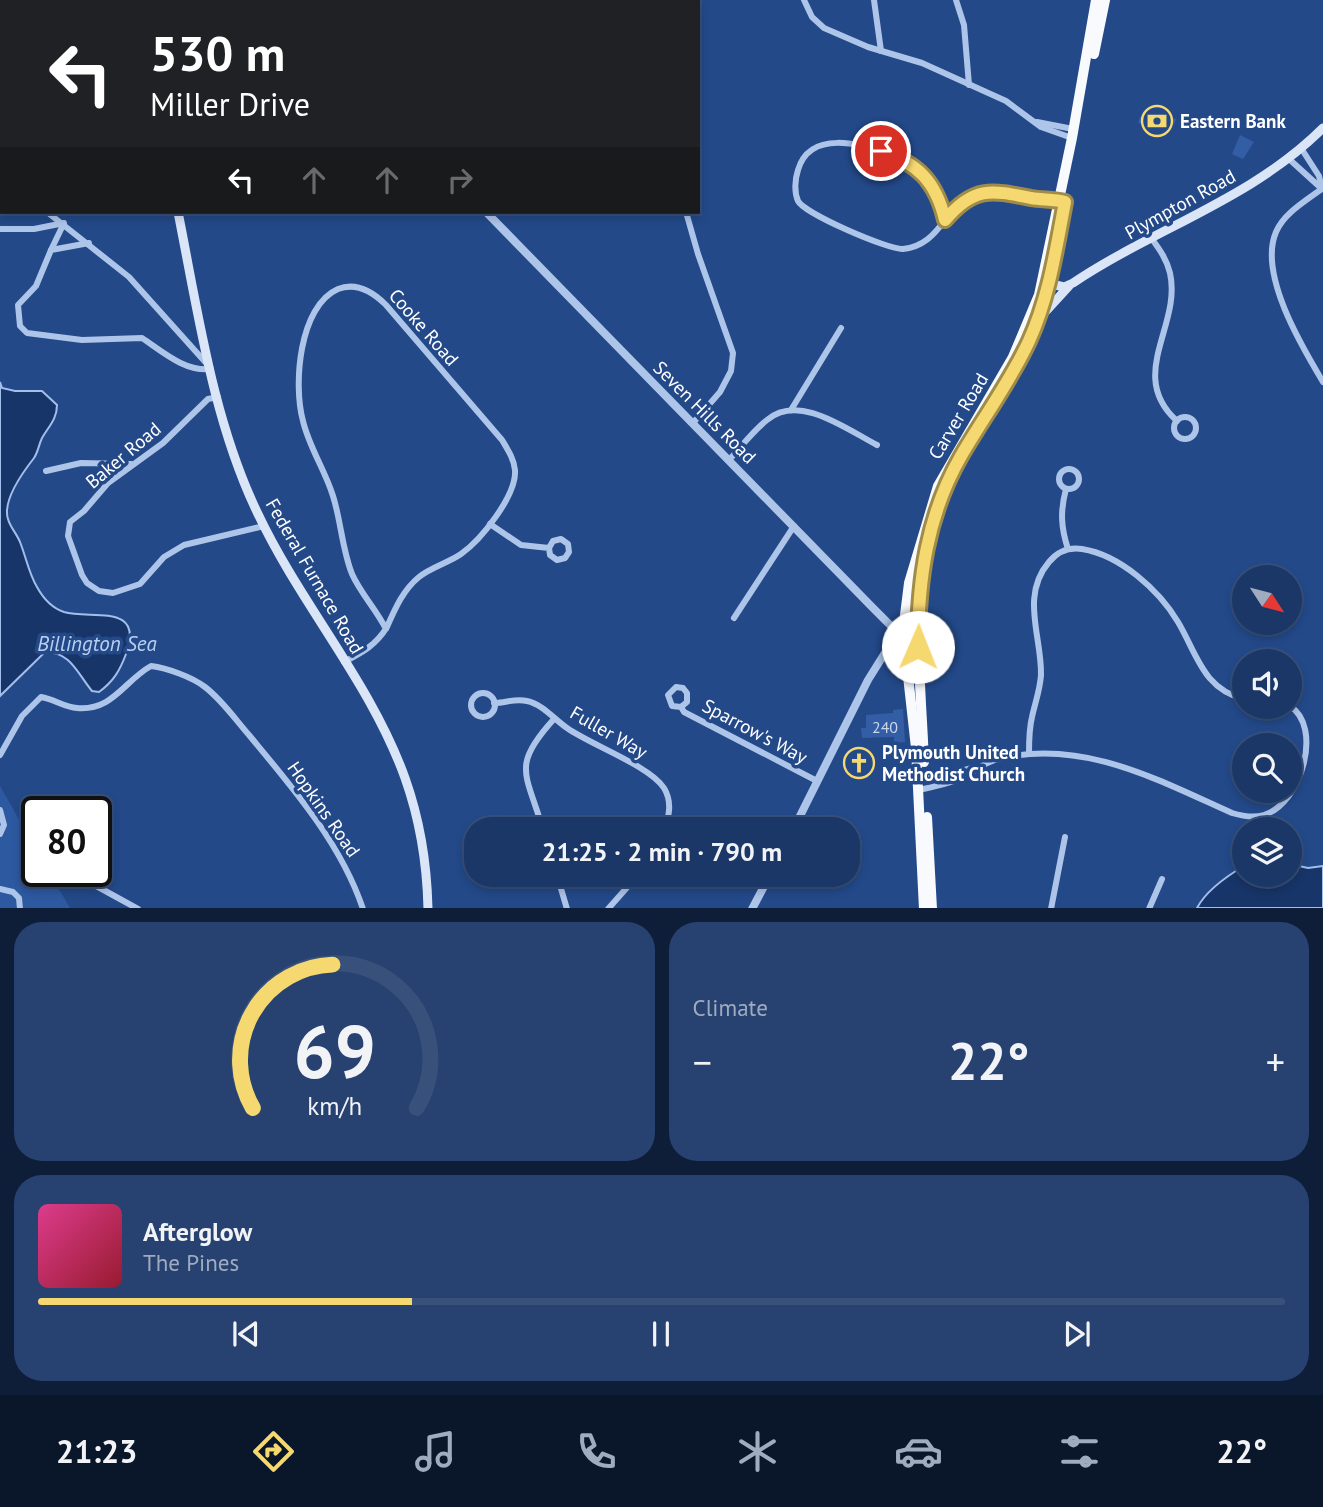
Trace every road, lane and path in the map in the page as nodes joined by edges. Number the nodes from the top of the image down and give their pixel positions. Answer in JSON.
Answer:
{"nodes":[{"id":1,"x":804,"y":0,"type":"edge"},
{"id":2,"x":874,"y":0,"type":"edge"},
{"id":3,"x":956,"y":0,"type":"edge"},
{"id":4,"x":1096,"y":0,"type":"edge"},
{"id":5,"x":1105,"y":0,"type":"edge"},
{"id":6,"x":881,"y":51,"type":"junction"},
{"id":7,"x":967,"y":67,"type":"junction"},
{"id":8,"x":950,"y":75,"type":"junction"},
{"id":9,"x":969,"y":85,"type":"junction"},
{"id":10,"x":1323,"y":128,"type":"edge"},
{"id":11,"x":1072,"y":133,"type":"junction"},
{"id":12,"x":1301,"y":148,"type":"junction"},
{"id":13,"x":1289,"y":159,"type":"junction"},
{"id":14,"x":1323,"y":189,"type":"edge"},
{"id":15,"x":1062,"y":201,"type":"junction"},
{"id":16,"x":50,"y":214,"type":"edge"},
{"id":17,"x":178,"y":214,"type":"edge"},
{"id":18,"x":488,"y":214,"type":"edge"},
{"id":19,"x":687,"y":214,"type":"edge"},
{"id":20,"x":945,"y":220,"type":"junction"},
{"id":21,"x":64,"y":223,"type":"junction"},
{"id":22,"x":0,"y":229,"type":"edge"},
{"id":23,"x":1152,"y":239,"type":"junction"},
{"id":24,"x":89,"y":243,"type":"junction"},
{"id":25,"x":51,"y":250,"type":"junction"},
{"id":26,"x":1046,"y":283,"type":"junction"},
{"id":27,"x":1073,"y":283,"type":"junction"},
{"id":28,"x":1036,"y":322,"type":"junction"},
{"id":29,"x":841,"y":328,"type":"dead end"},
{"id":30,"x":211,"y":369,"type":"junction"},
{"id":31,"x":1323,"y":382,"type":"edge"},
{"id":32,"x":218,"y":397,"type":"junction"},
{"id":33,"x":792,"y":410,"type":"junction"},
{"id":34,"x":1177,"y":421,"type":"dead end"},
{"id":35,"x":693,"y":422,"type":"junction"},
{"id":36,"x":877,"y":444,"type":"dead end"},
{"id":37,"x":729,"y":460,"type":"junction"},
{"id":38,"x":134,"y":463,"type":"junction"},
{"id":39,"x":46,"y":471,"type":"dead end"},
{"id":40,"x":1066,"y":489,"type":"dead end"},
{"id":41,"x":490,"y":524,"type":"junction"},
{"id":42,"x":264,"y":526,"type":"junction"},
{"id":43,"x":794,"y":526,"type":"junction"},
{"id":44,"x":549,"y":548,"type":"dead end"},
{"id":45,"x":1068,"y":549,"type":"junction"},
{"id":46,"x":918,"y":611,"type":"junction"},
{"id":47,"x":734,"y":618,"type":"dead end"},
{"id":48,"x":386,"y":629,"type":"junction"},
{"id":49,"x":903,"y":631,"type":"junction"},
{"id":50,"x":918,"y":647,"type":"junction"},
{"id":51,"x":344,"y":662,"type":"junction"},
{"id":52,"x":1232,"y":695,"type":"edge"},
{"id":53,"x":495,"y":704,"type":"dead end"},
{"id":54,"x":681,"y":707,"type":"dead end"},
{"id":55,"x":1302,"y":712,"type":"edge"},
{"id":56,"x":554,"y":719,"type":"junction"},
{"id":57,"x":1312,"y":724,"type":"dead end"},
{"id":58,"x":1029,"y":754,"type":"junction"},
{"id":59,"x":0,"y":755,"type":"edge"},
{"id":60,"x":1313,"y":762,"type":"dead end"},
{"id":61,"x":985,"y":765,"type":"junction"},
{"id":62,"x":922,"y":775,"type":"junction"},
{"id":63,"x":817,"y":781,"type":"junction"},
{"id":64,"x":923,"y":789,"type":"junction"},
{"id":65,"x":0,"y":810,"type":"edge"},
{"id":66,"x":540,"y":817,"type":"edge"},
{"id":67,"x":668,"y":817,"type":"edge"},
{"id":68,"x":799,"y":817,"type":"edge"},
{"id":69,"x":0,"y":834,"type":"edge"},
{"id":70,"x":1065,"y":837,"type":"dead end"},
{"id":71,"x":1162,"y":879,"type":"dead end"},
{"id":72,"x":98,"y":887,"type":"edge"},
{"id":73,"x":561,"y":887,"type":"edge"},
{"id":74,"x":627,"y":887,"type":"edge"},
{"id":75,"x":763,"y":887,"type":"edge"},
{"id":76,"x":0,"y":889,"type":"edge"},
{"id":77,"x":20,"y":908,"type":"edge"},
{"id":78,"x":138,"y":908,"type":"edge"},
{"id":79,"x":363,"y":908,"type":"edge"},
{"id":80,"x":428,"y":908,"type":"edge"},
{"id":81,"x":567,"y":908,"type":"edge"},
{"id":82,"x":608,"y":908,"type":"edge"},
{"id":83,"x":752,"y":908,"type":"edge"},
{"id":84,"x":925,"y":908,"type":"edge"},
{"id":85,"x":932,"y":908,"type":"edge"},
{"id":86,"x":1051,"y":908,"type":"edge"},
{"id":87,"x":1149,"y":908,"type":"edge"}],
"edges":[{"from":1,"to":6,"type":"street"},
{"from":2,"to":6,"type":"street"},
{"from":3,"to":7,"type":"street"},
{"from":4,"to":11,"type":"highway","name":"Carver Road"},
{"from":5,"to":15,"type":"highway","name":"Carver Road"},
{"from":6,"to":8,"type":"street"},
{"from":7,"to":8,"type":"street"},
{"from":7,"to":9,"type":"street"},
{"from":8,"to":9,"type":"street"},
{"from":9,"to":11,"type":"street"},
{"from":10,"to":12,"type":"main road","name":"Plympton Road"},
{"from":11,"to":15,"type":"highway","name":"Carver Road"},
{"from":12,"to":13,"type":"main road","name":"Plympton Road"},
{"from":12,"to":14,"type":"street"},
{"from":13,"to":14,"type":"street"},
{"from":13,"to":23,"type":"main road","name":"Plympton Road"},
{"from":14,"to":31,"type":"street"},
{"from":15,"to":20,"type":"street"},
{"from":15,"to":26,"type":"highway","name":"Carver Road"},
{"from":16,"to":21,"type":"street"},
{"from":17,"to":30,"type":"main road","name":"Federal Furnace Road"},
{"from":18,"to":35,"type":"street","name":"Seven Hills Road"},
{"from":19,"to":35,"type":"street"},
{"from":20,"to":20,"type":"street"},
{"from":21,"to":22,"type":"street"},
{"from":21,"to":24,"type":"street"},
{"from":21,"to":25,"type":"street"},
{"from":23,"to":27,"type":"main road","name":"Plympton Road"},
{"from":23,"to":34,"type":"street"},
{"from":24,"to":25,"type":"street"},
{"from":24,"to":30,"type":"street"},
{"from":25,"to":30,"type":"street"},
{"from":26,"to":27,"type":"main road","name":"Plympton Road"},
{"from":26,"to":28,"type":"highway","name":"Carver Road"},
{"from":26,"to":49,"type":"highway","name":"Carver Road"},
{"from":27,"to":28,"type":"main road"},
{"from":28,"to":46,"type":"highway","name":"Carver Road"},
{"from":29,"to":33,"type":"street"},
{"from":30,"to":32,"type":"main road","name":"Federal Furnace Road"},
{"from":32,"to":38,"type":"street","name":"Baker Road"},
{"from":32,"to":42,"type":"main road","name":"Federal Furnace Road"},
{"from":33,"to":36,"type":"street"},
{"from":33,"to":37,"type":"street"},
{"from":35,"to":37,"type":"street","name":"Seven Hills Road"},
{"from":37,"to":43,"type":"street","name":"Seven Hills Road"},
{"from":38,"to":39,"type":"street"},
{"from":38,"to":42,"type":"street","name":"Baker Road"},
{"from":40,"to":45,"type":"street"},
{"from":41,"to":44,"type":"street"},
{"from":41,"to":48,"type":"street","name":"Cooke Road"},
{"from":41,"to":48,"type":"street","name":"Cooke Road"},
{"from":42,"to":51,"type":"main road","name":"Federal Furnace Road"},
{"from":43,"to":47,"type":"street"},
{"from":43,"to":49,"type":"street","name":"Seven Hills Road"},
{"from":45,"to":52,"type":"street"},
{"from":45,"to":58,"type":"street"},
{"from":46,"to":49,"type":"street"},
{"from":46,"to":50,"type":"highway","name":"Carver Road"},
{"from":48,"to":51,"type":"street","name":"Cooke Road"},
{"from":49,"to":50,"type":"street","name":"Seven Hills Road"},
{"from":49,"to":62,"type":"highway"},
{"from":49,"to":63,"type":"street","name":"Carver Road"},
{"from":50,"to":62,"type":"highway","name":"Carver Road"},
{"from":51,"to":80,"type":"main road","name":"Federal Furnace Road"},
{"from":53,"to":56,"type":"street","name":"Fuller Way"},
{"from":54,"to":63,"type":"street","name":"Sparrow's Way"},
{"from":55,"to":57,"type":"street"},
{"from":56,"to":66,"type":"street"},
{"from":56,"to":67,"type":"street","name":"Fuller Way"},
{"from":58,"to":60,"type":"street"},
{"from":58,"to":61,"type":"street"},
{"from":59,"to":79,"type":"street","name":"Hopkins Road"},
{"from":61,"to":62,"type":"street"},
{"from":61,"to":64,"type":"street"},
{"from":62,"to":64,"type":"highway"},
{"from":63,"to":68,"type":"street","name":"Carver Road"},
{"from":64,"to":84,"type":"highway"},
{"from":64,"to":85,"type":"highway"},
{"from":65,"to":69,"type":"street"},
{"from":70,"to":86,"type":"street"},
{"from":71,"to":87,"type":"street"},
{"from":72,"to":78,"type":"street"},
{"from":73,"to":81,"type":"street"},
{"from":74,"to":82,"type":"street"},
{"from":75,"to":83,"type":"street"},
{"from":76,"to":77,"type":"street"}]}
